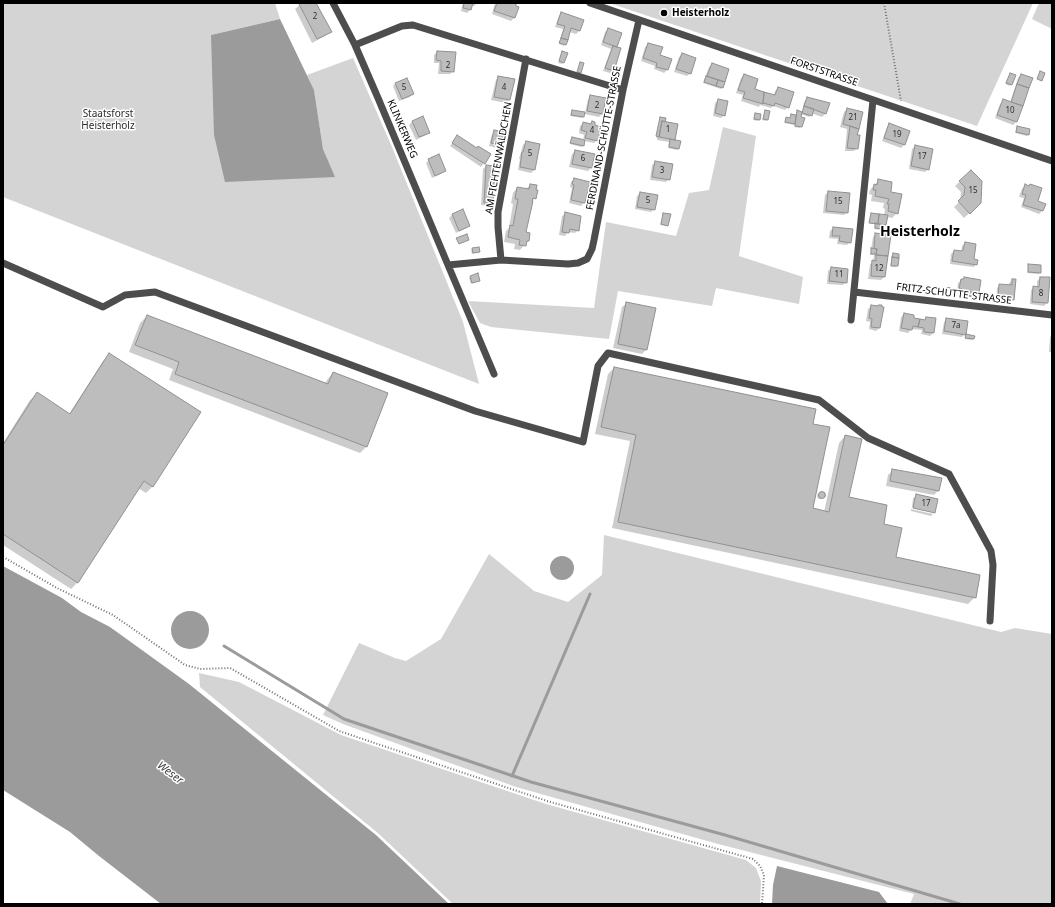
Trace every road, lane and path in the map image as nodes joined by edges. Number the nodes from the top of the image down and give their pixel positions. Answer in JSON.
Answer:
{"nodes":[{"id":1,"x":333,"y":3,"type":"edge"},
{"id":2,"x":590,"y":3,"type":"edge"},
{"id":3,"x":884,"y":3,"type":"edge"},
{"id":4,"x":639,"y":20,"type":"junction"},
{"id":5,"x":355,"y":45,"type":"junction"},
{"id":6,"x":526,"y":59,"type":"junction"},
{"id":7,"x":623,"y":90,"type":"junction"},
{"id":8,"x":873,"y":100,"type":"junction"},
{"id":9,"x":903,"y":110,"type":"junction"},
{"id":10,"x":1052,"y":161,"type":"edge"},
{"id":11,"x":501,"y":260,"type":"junction"},
{"id":12,"x":3,"y":263,"type":"edge"},
{"id":13,"x":448,"y":265,"type":"junction"},
{"id":14,"x":854,"y":292,"type":"junction"},
{"id":15,"x":1052,"y":315,"type":"edge"},
{"id":16,"x":851,"y":320,"type":"dead end"},
{"id":17,"x":494,"y":374,"type":"dead end"},
{"id":18,"x":3,"y":557,"type":"edge"},
{"id":19,"x":990,"y":621,"type":"dead end"},
{"id":20,"x":762,"y":904,"type":"edge"}],
"edges":[{"from":1,"to":5,"type":"street","name":"KLINKERWEG"},
{"from":2,"to":4,"type":"street","name":"FORSTSTRASSE"},
{"from":3,"to":9,"type":"path"},
{"from":4,"to":7,"type":"street","name":"FERDINAND-SCHÜTTE-STRASSE"},
{"from":4,"to":8,"type":"street","name":"FORSTSTRASSE"},
{"from":5,"to":6,"type":"street"},
{"from":5,"to":13,"type":"street","name":"KLINKERWEG"},
{"from":6,"to":7,"type":"street"},
{"from":6,"to":11,"type":"street","name":"AM FICHTENWÄLDCHEN"},
{"from":7,"to":11,"type":"street","name":"FERDINAND-SCHÜTTE-STRASSE"},
{"from":8,"to":9,"type":"street","name":"FORSTSTRASSE"},
{"from":8,"to":14,"type":"street"},
{"from":9,"to":10,"type":"street","name":"FORSTSTRASSE"},
{"from":11,"to":13,"type":"street"},
{"from":12,"to":19,"type":"street"},
{"from":13,"to":17,"type":"street","name":"KLINKERWEG"},
{"from":14,"to":15,"type":"street","name":"FRITZ-SCHÜTTE-STRASSE"},
{"from":14,"to":16,"type":"street"},
{"from":18,"to":20,"type":"path"}]}
